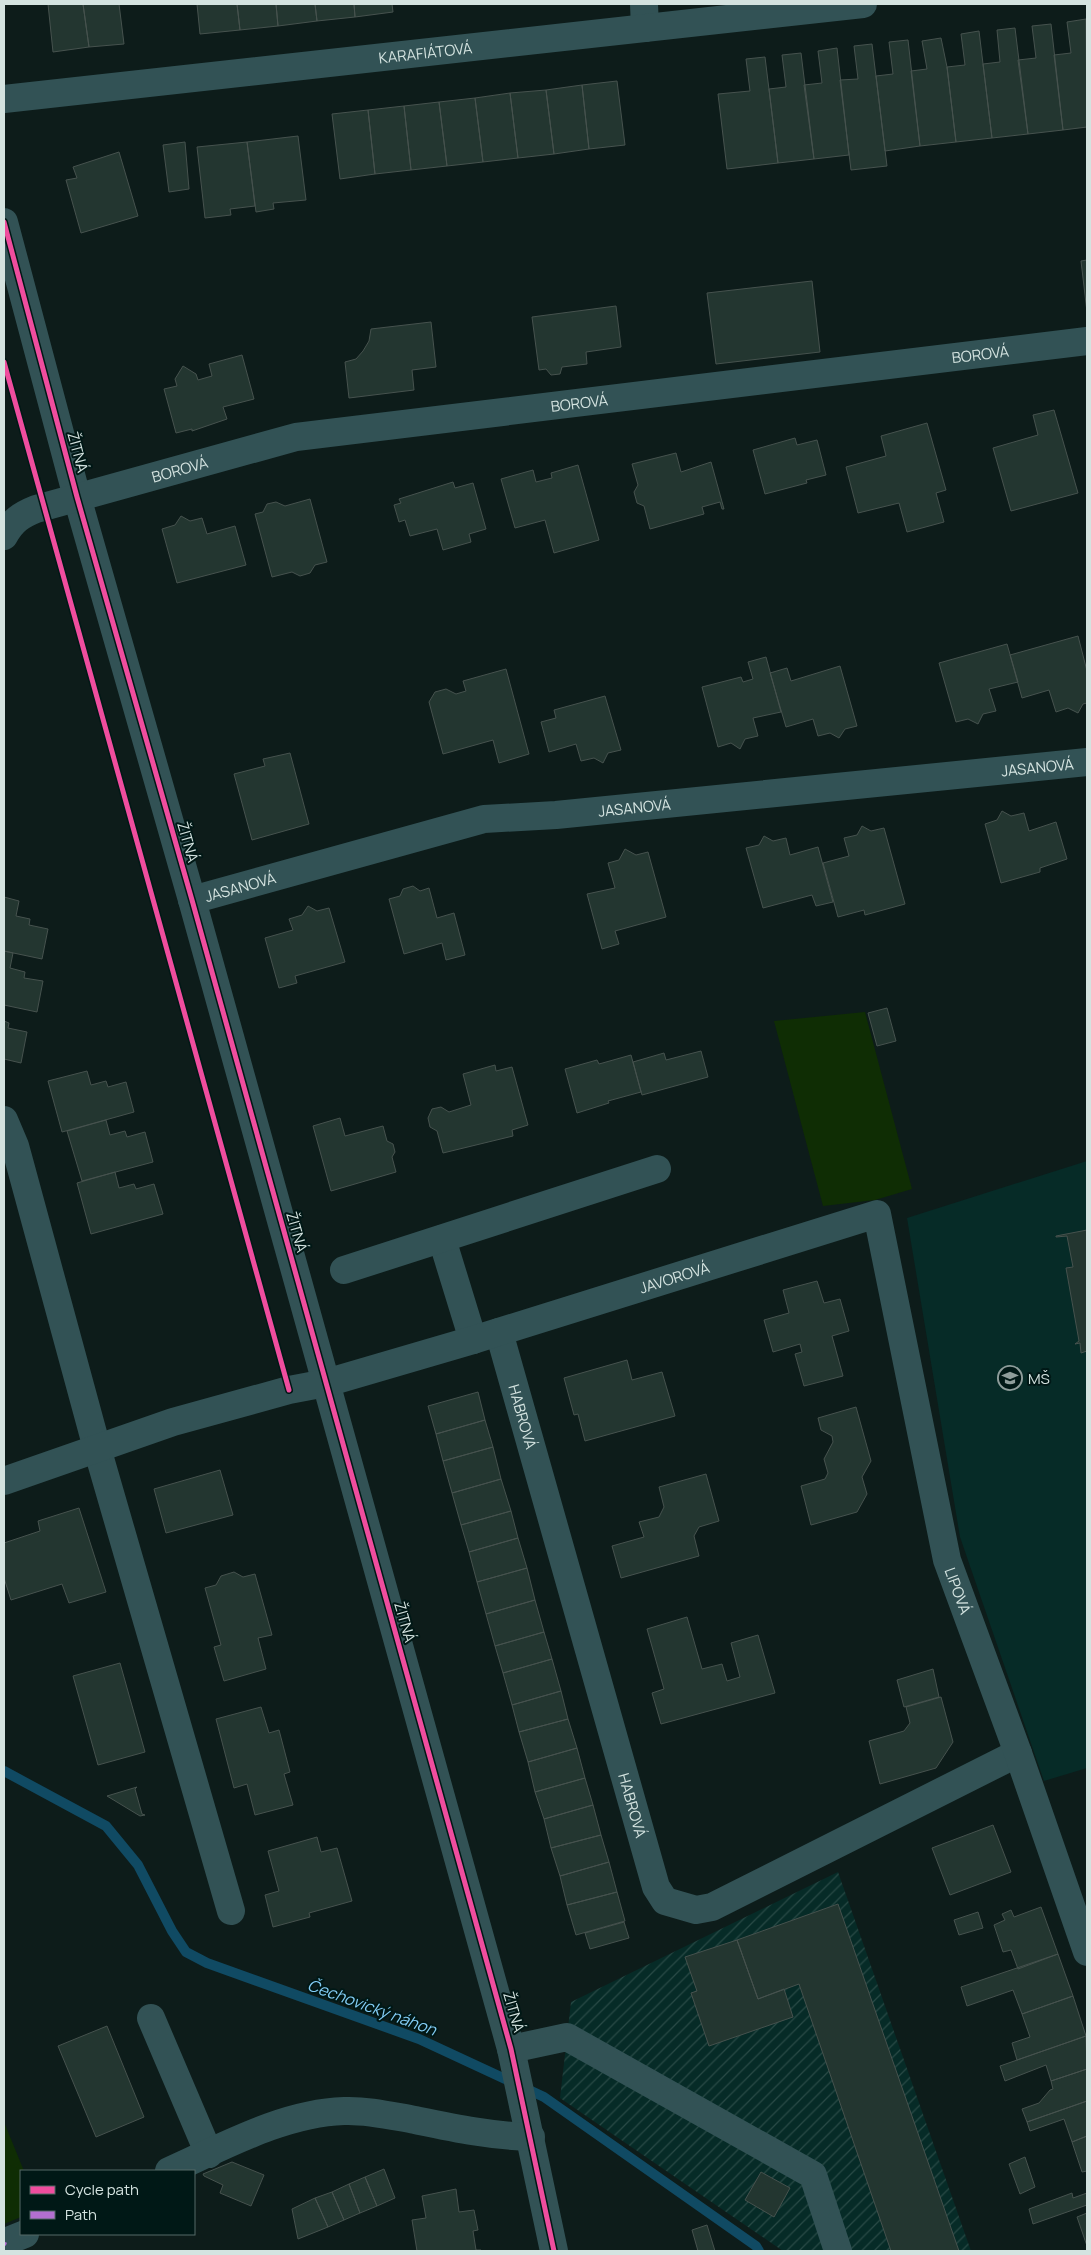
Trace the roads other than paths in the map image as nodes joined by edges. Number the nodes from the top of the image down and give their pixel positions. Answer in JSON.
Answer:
{"nodes":[{"id":1,"x":852,"y":4,"type":"edge"},
{"id":2,"x":644,"y":16,"type":"edge"},
{"id":3,"x":4,"y":99,"type":"edge"},
{"id":4,"x":4,"y":222,"type":"edge"},
{"id":5,"x":1087,"y":341,"type":"edge"},
{"id":6,"x":77,"y":497,"type":"junction"},
{"id":7,"x":4,"y":536,"type":"edge"},
{"id":8,"x":1087,"y":762,"type":"edge"},
{"id":9,"x":192,"y":900,"type":"junction"},
{"id":10,"x":4,"y":1120,"type":"edge"},
{"id":11,"x":657,"y":1169,"type":"dead end"},
{"id":12,"x":877,"y":1214,"type":"joint"},
{"id":13,"x":442,"y":1238,"type":"junction"},
{"id":14,"x":344,"y":1270,"type":"dead end"},
{"id":15,"x":499,"y":1332,"type":"junction"},
{"id":16,"x":473,"y":1340,"type":"junction"},
{"id":17,"x":326,"y":1383,"type":"junction"},
{"id":18,"x":97,"y":1448,"type":"junction"},
{"id":19,"x":4,"y":1482,"type":"edge"},
{"id":20,"x":1018,"y":1753,"type":"junction"},
{"id":21,"x":231,"y":1911,"type":"dead end"},
{"id":22,"x":1087,"y":1952,"type":"edge"},
{"id":23,"x":151,"y":2018,"type":"dead end"},
{"id":24,"x":513,"y":2056,"type":"junction"},
{"id":25,"x":529,"y":2128,"type":"junction"},
{"id":26,"x":210,"y":2154,"type":"junction"},
{"id":27,"x":171,"y":2170,"type":"edge"},
{"id":28,"x":554,"y":2251,"type":"edge"},
{"id":29,"x":838,"y":2251,"type":"edge"}],
"edges":[{"from":1,"to":2,"type":"street","name":"KARAFIÁTOVÁ"},
{"from":2,"to":3,"type":"street","name":"KARAFIÁTOVÁ"},
{"from":4,"to":6,"type":"street","name":"ŽITNÁ"},
{"from":5,"to":6,"type":"street","name":"BOROVÁ"},
{"from":6,"to":7,"type":"street"},
{"from":6,"to":9,"type":"street","name":"ŽITNÁ"},
{"from":8,"to":9,"type":"street","name":"JASANOVÁ"},
{"from":9,"to":17,"type":"street","name":"ŽITNÁ"},
{"from":10,"to":18,"type":"street"},
{"from":11,"to":13,"type":"street"},
{"from":12,"to":15,"type":"street","name":"JAVOROVÁ"},
{"from":12,"to":20,"type":"street","name":"LIPOVÁ"},
{"from":13,"to":14,"type":"street"},
{"from":13,"to":16,"type":"street"},
{"from":15,"to":16,"type":"street","name":"JAVOROVÁ"},
{"from":15,"to":20,"type":"street","name":"HABROVÁ"},
{"from":16,"to":17,"type":"street","name":"JAVOROVÁ"},
{"from":17,"to":18,"type":"street"},
{"from":17,"to":24,"type":"street","name":"ŽITNÁ"},
{"from":18,"to":19,"type":"street"},
{"from":18,"to":21,"type":"street"},
{"from":20,"to":22,"type":"street","name":"LIPOVÁ"},
{"from":23,"to":26,"type":"street"},
{"from":24,"to":25,"type":"street","name":"ŽITNÁ"},
{"from":24,"to":29,"type":"street"},
{"from":25,"to":26,"type":"street"},
{"from":25,"to":28,"type":"street","name":"ŽITNÁ"},
{"from":26,"to":27,"type":"street"}]}
